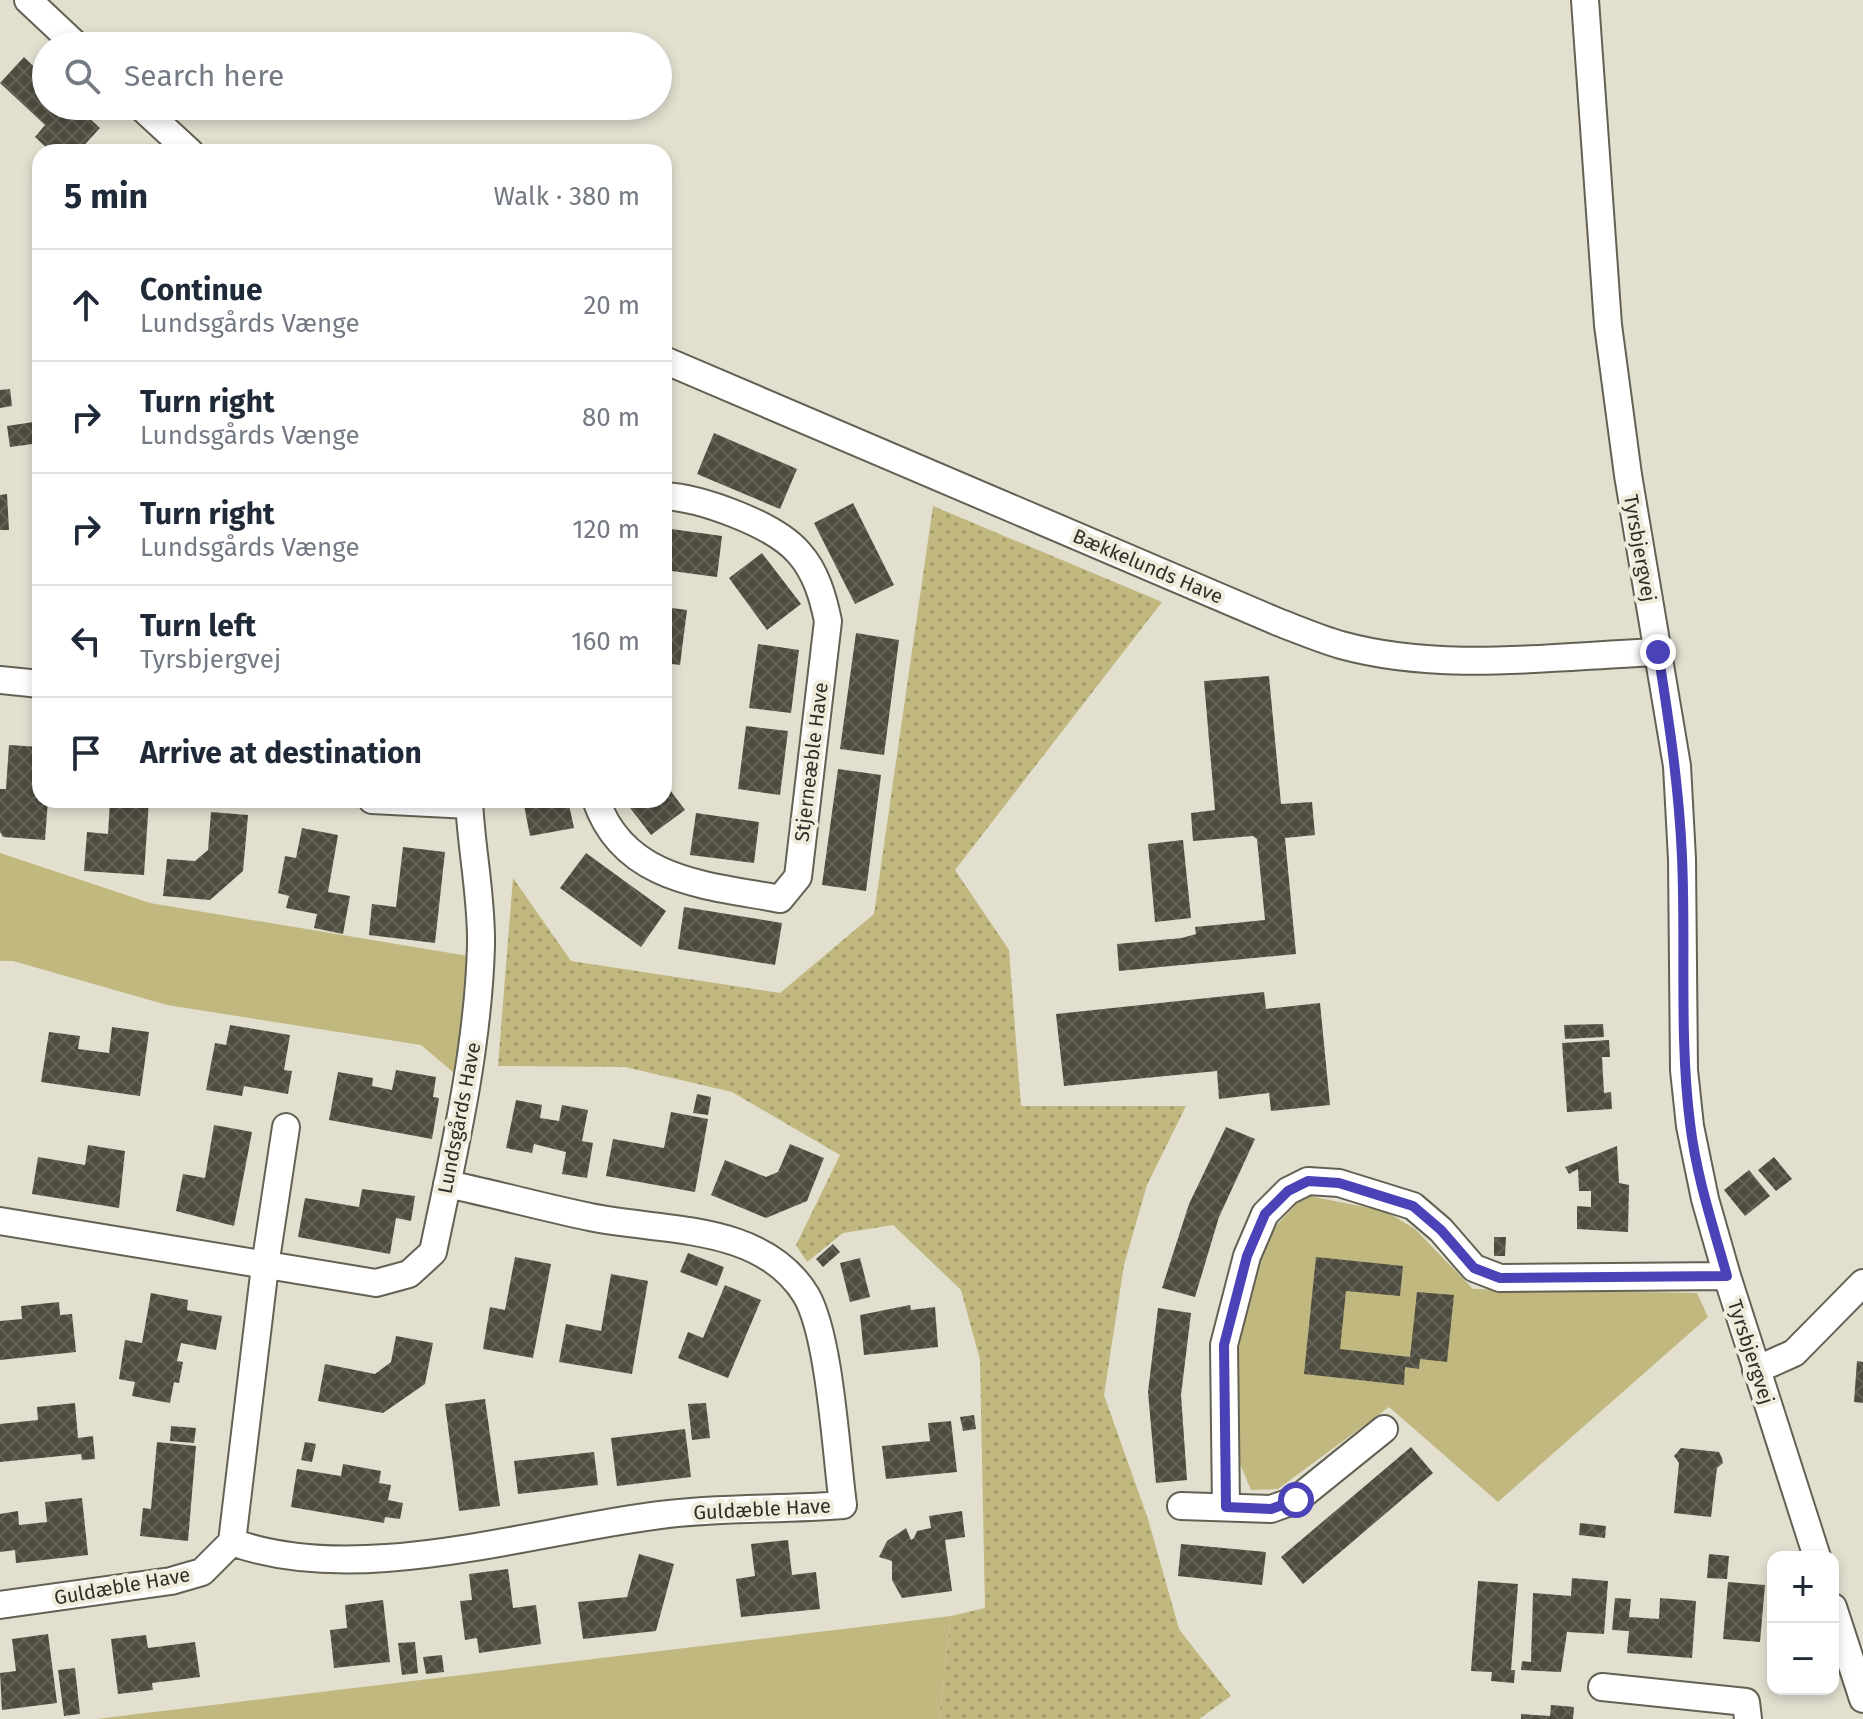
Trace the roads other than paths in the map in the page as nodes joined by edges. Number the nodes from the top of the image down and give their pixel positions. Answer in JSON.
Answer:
{"nodes":[{"id":1,"x":28,"y":0,"type":"edge"},
{"id":2,"x":1585,"y":0,"type":"edge"},
{"id":3,"x":62,"y":32,"type":"edge"},
{"id":4,"x":155,"y":120,"type":"edge"},
{"id":5,"x":181,"y":144,"type":"edge"},
{"id":6,"x":672,"y":363,"type":"edge"},
{"id":7,"x":672,"y":496,"type":"edge"},
{"id":8,"x":1658,"y":652,"type":"junction"},
{"id":9,"x":0,"y":680,"type":"edge"},
{"id":10,"x":32,"y":683,"type":"edge"},
{"id":11,"x":470,"y":808,"type":"edge"},
{"id":12,"x":598,"y":808,"type":"edge"},
{"id":13,"x":286,"y":1127,"type":"dead end"},
{"id":14,"x":447,"y":1184,"type":"junction"},
{"id":15,"x":0,"y":1221,"type":"edge"},
{"id":16,"x":265,"y":1266,"type":"junction"},
{"id":17,"x":1727,"y":1276,"type":"junction"},
{"id":18,"x":1863,"y":1283,"type":"edge"},
{"id":19,"x":1756,"y":1370,"type":"junction"},
{"id":20,"x":1384,"y":1429,"type":"dead end"},
{"id":21,"x":1181,"y":1506,"type":"dead end"},
{"id":22,"x":1226,"y":1507,"type":"junction"},
{"id":23,"x":232,"y":1542,"type":"junction"},
{"id":24,"x":1815,"y":1551,"type":"edge"},
{"id":25,"x":0,"y":1605,"type":"edge"},
{"id":26,"x":1838,"y":1623,"type":"edge"},
{"id":27,"x":1602,"y":1687,"type":"dead end"},
{"id":28,"x":1863,"y":1699,"type":"edge"},
{"id":29,"x":1748,"y":1719,"type":"edge"}],
"edges":[{"from":1,"to":3,"type":"street"},
{"from":2,"to":8,"type":"street","name":"Tyrsbjergvej"},
{"from":4,"to":5,"type":"street"},
{"from":6,"to":8,"type":"street","name":"Bækkelunds Have"},
{"from":7,"to":12,"type":"street","name":"Stjerneæble Have"},
{"from":8,"to":17,"type":"street","name":"Tyrsbjergvej"},
{"from":9,"to":10,"type":"street"},
{"from":11,"to":14,"type":"street","name":"Lundsgårds Have"},
{"from":13,"to":16,"type":"street"},
{"from":14,"to":16,"type":"street","name":"Lundsgårds Have"},
{"from":14,"to":23,"type":"street","name":"Guldæble Have"},
{"from":15,"to":16,"type":"street","name":"Lundsgårds Have"},
{"from":16,"to":23,"type":"street"},
{"from":17,"to":19,"type":"street","name":"Tyrsbjergvej"},
{"from":17,"to":22,"type":"street"},
{"from":18,"to":19,"type":"street"},
{"from":19,"to":24,"type":"street","name":"Tyrsbjergvej"},
{"from":20,"to":22,"type":"street"},
{"from":21,"to":22,"type":"street"},
{"from":23,"to":25,"type":"street","name":"Guldæble Have"},
{"from":26,"to":28,"type":"street"},
{"from":27,"to":29,"type":"street"}]}
